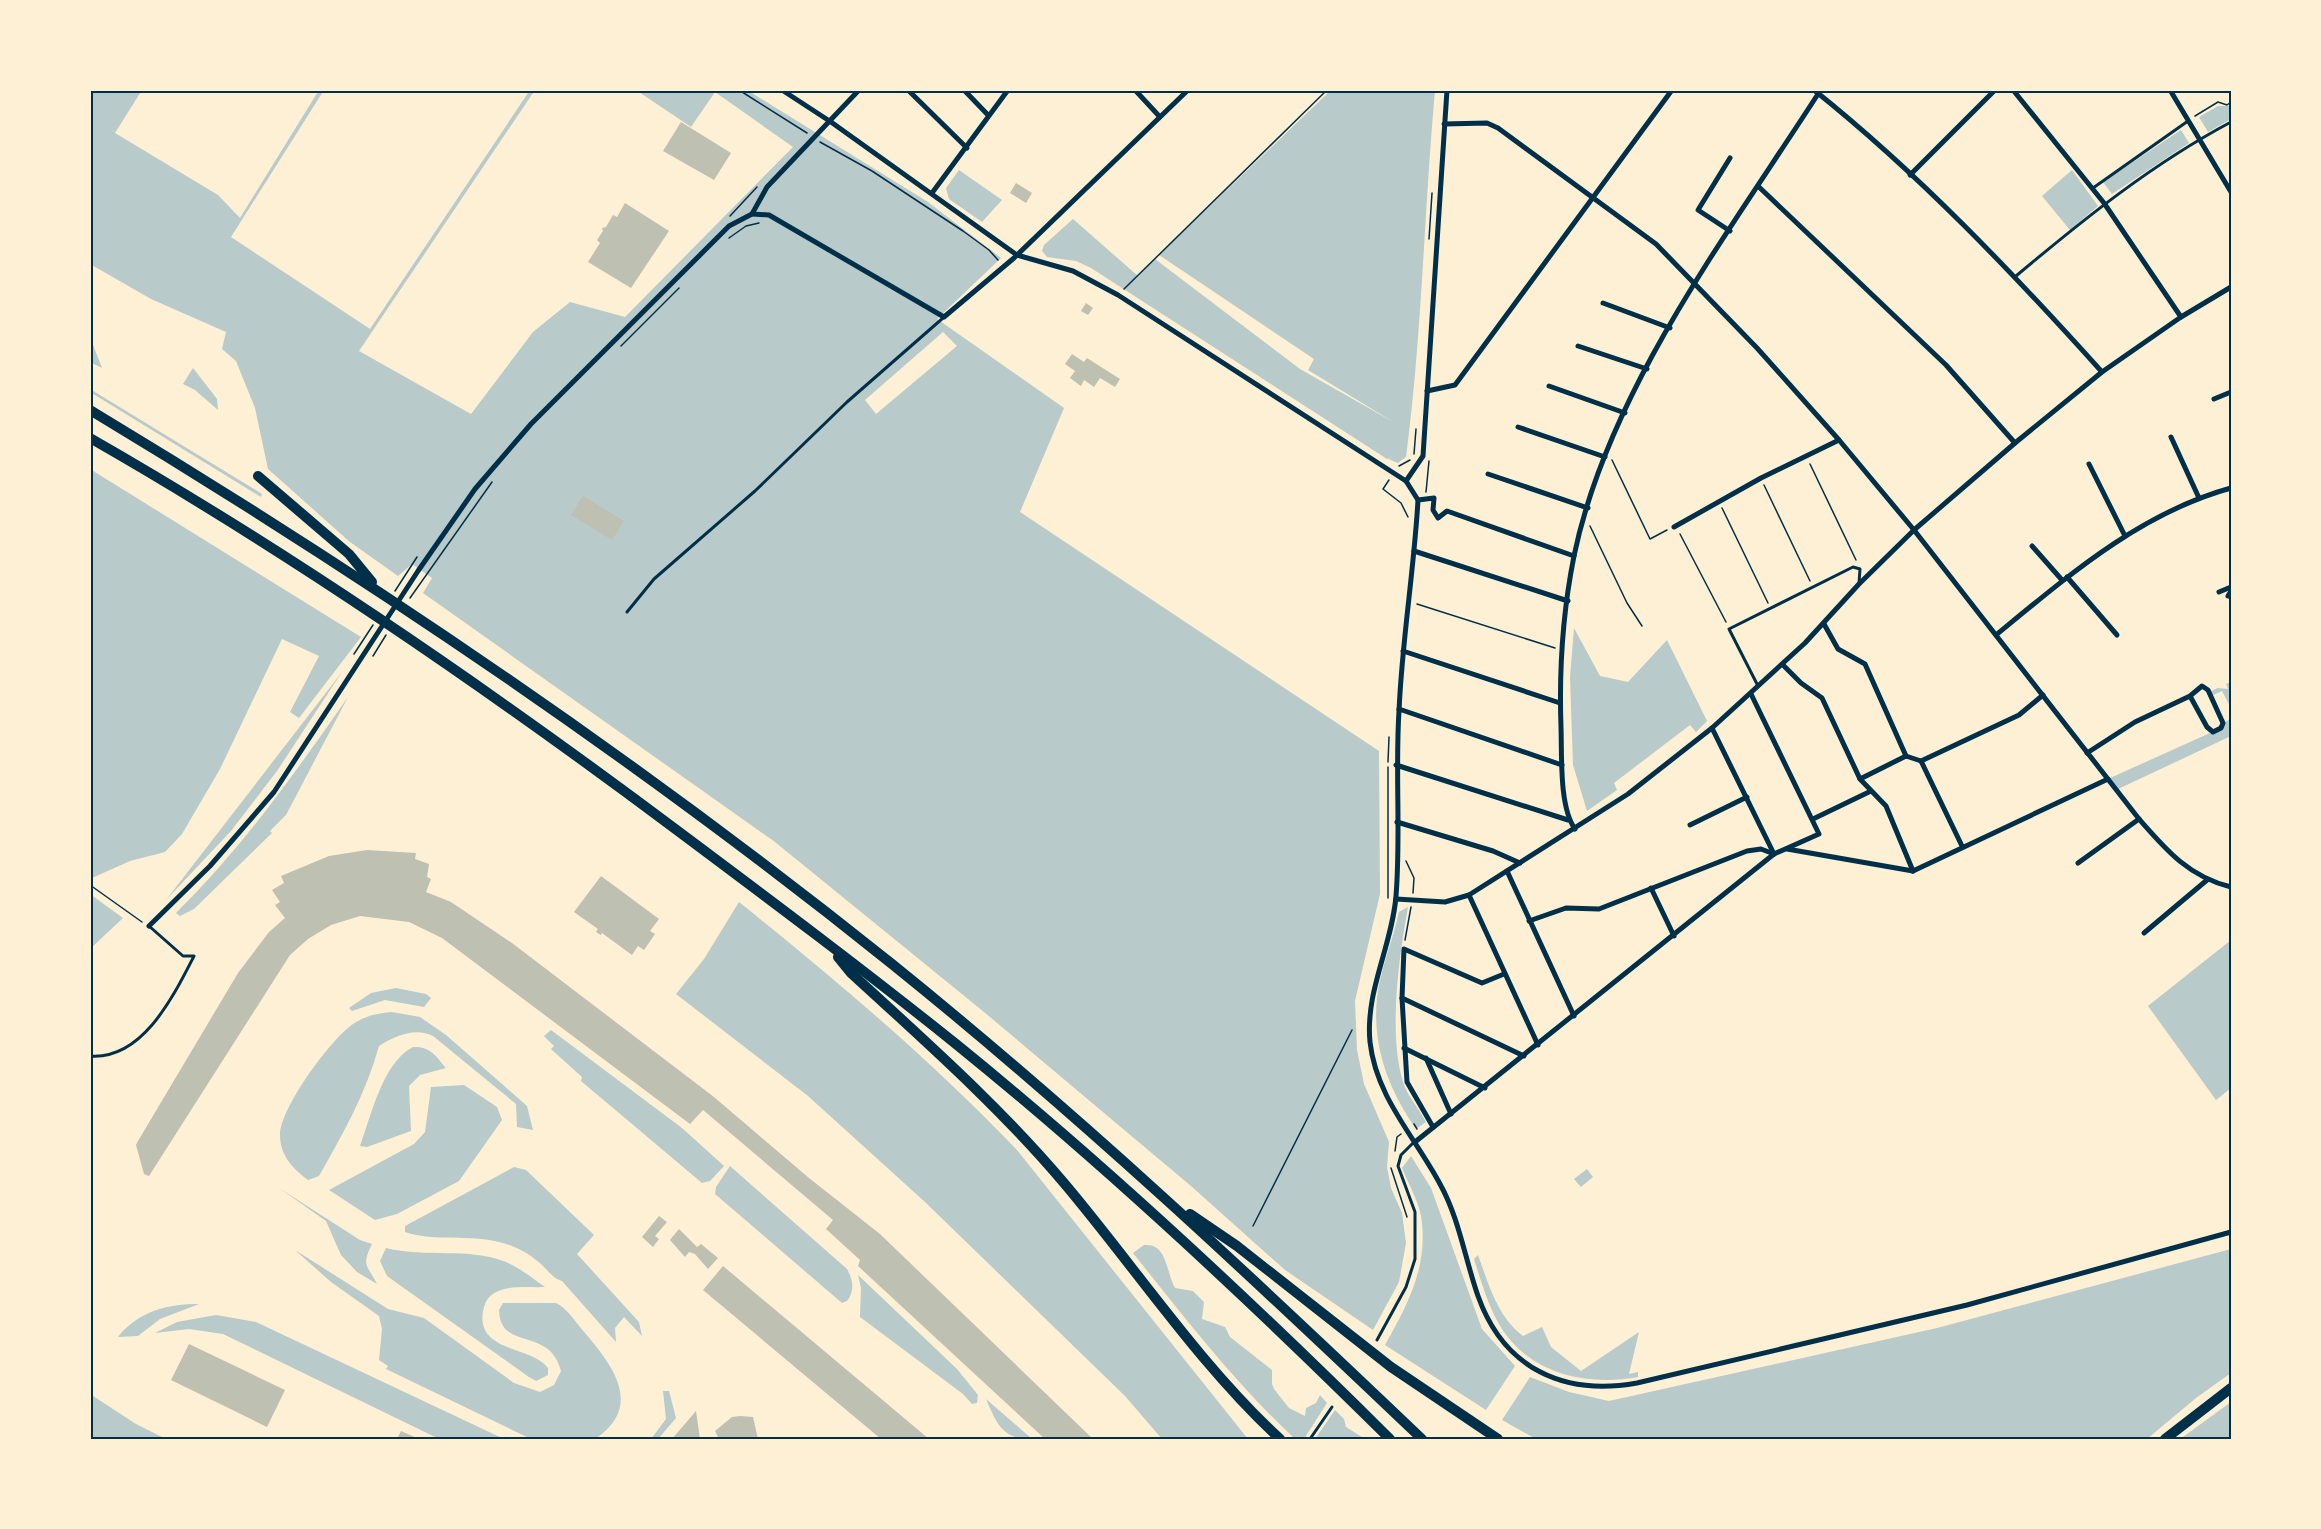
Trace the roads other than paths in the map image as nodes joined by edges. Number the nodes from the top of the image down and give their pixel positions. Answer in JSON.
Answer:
{"nodes":[{"id":1,"x":782,"y":90,"type":"edge"},
{"id":2,"x":859,"y":90,"type":"edge"},
{"id":3,"x":908,"y":90,"type":"edge"},
{"id":4,"x":964,"y":90,"type":"edge"},
{"id":5,"x":1008,"y":90,"type":"edge"},
{"id":6,"x":1135,"y":90,"type":"edge"},
{"id":7,"x":1188,"y":90,"type":"edge"},
{"id":8,"x":1447,"y":90,"type":"edge"},
{"id":9,"x":1672,"y":90,"type":"edge"},
{"id":10,"x":1995,"y":90,"type":"edge"},
{"id":11,"x":2013,"y":90,"type":"edge"},
{"id":12,"x":2170,"y":90,"type":"edge"},
{"id":13,"x":1816,"y":92,"type":"edge"},
{"id":14,"x":988,"y":115,"type":"junction"},
{"id":15,"x":1160,"y":117,"type":"junction"},
{"id":16,"x":2189,"y":120,"type":"junction"},
{"id":17,"x":831,"y":122,"type":"junction"},
{"id":18,"x":2231,"y":122,"type":"edge"},
{"id":19,"x":1444,"y":124,"type":"junction"},
{"id":20,"x":2200,"y":138,"type":"junction"},
{"id":21,"x":967,"y":148,"type":"junction"},
{"id":22,"x":1730,"y":158,"type":"dead end"},
{"id":23,"x":1911,"y":175,"type":"junction"},
{"id":24,"x":1758,"y":187,"type":"junction"},
{"id":25,"x":2091,"y":189,"type":"junction"},
{"id":26,"x":2231,"y":192,"type":"edge"},
{"id":27,"x":932,"y":193,"type":"junction"},
{"id":28,"x":1594,"y":197,"type":"junction"},
{"id":29,"x":2104,"y":203,"type":"junction"},
{"id":30,"x":752,"y":214,"type":"junction"},
{"id":31,"x":1730,"y":231,"type":"junction"},
{"id":32,"x":1017,"y":255,"type":"junction"},
{"id":33,"x":2016,"y":276,"type":"junction"},
{"id":34,"x":1695,"y":283,"type":"junction"},
{"id":35,"x":2231,"y":287,"type":"edge"},
{"id":36,"x":1603,"y":303,"type":"dead end"},
{"id":37,"x":944,"y":317,"type":"junction"},
{"id":38,"x":2181,"y":317,"type":"junction"},
{"id":39,"x":1670,"y":328,"type":"junction"},
{"id":40,"x":1578,"y":346,"type":"dead end"},
{"id":41,"x":1647,"y":369,"type":"junction"},
{"id":42,"x":2102,"y":372,"type":"junction"},
{"id":43,"x":1549,"y":386,"type":"dead end"},
{"id":44,"x":1427,"y":391,"type":"junction"},
{"id":45,"x":2231,"y":392,"type":"edge"},
{"id":46,"x":2214,"y":399,"type":"dead end"},
{"id":47,"x":90,"y":410,"type":"edge"},
{"id":48,"x":1625,"y":413,"type":"junction"},
{"id":49,"x":1518,"y":427,"type":"dead end"},
{"id":50,"x":2171,"y":436,"type":"dead end"},
{"id":51,"x":90,"y":438,"type":"edge"},
{"id":52,"x":1839,"y":440,"type":"junction"},
{"id":53,"x":2015,"y":443,"type":"junction"},
{"id":54,"x":1606,"y":454,"type":"junction"},
{"id":55,"x":2089,"y":464,"type":"dead end"},
{"id":56,"x":1488,"y":474,"type":"dead end"},
{"id":57,"x":258,"y":476,"type":"dead end"},
{"id":58,"x":1407,"y":481,"type":"junction"},
{"id":59,"x":2231,"y":488,"type":"edge"},
{"id":60,"x":2199,"y":498,"type":"junction"},
{"id":61,"x":1418,"y":500,"type":"junction"},
{"id":62,"x":1588,"y":508,"type":"junction"},
{"id":63,"x":1674,"y":527,"type":"road end"},
{"id":64,"x":1914,"y":530,"type":"junction"},
{"id":65,"x":2125,"y":536,"type":"junction"},
{"id":66,"x":2032,"y":546,"type":"dead end"},
{"id":67,"x":1414,"y":551,"type":"junction"},
{"id":68,"x":1574,"y":556,"type":"junction"},
{"id":69,"x":2064,"y":579,"type":"junction"},
{"id":70,"x":1859,"y":584,"type":"junction"},
{"id":71,"x":378,"y":589,"type":"junction"},
{"id":72,"x":2231,"y":589,"type":"edge"},
{"id":73,"x":2219,"y":592,"type":"dead end"},
{"id":74,"x":2231,"y":597,"type":"edge"},
{"id":75,"x":1568,"y":601,"type":"junction"},
{"id":76,"x":627,"y":612,"type":"dead end"},
{"id":77,"x":1824,"y":624,"type":"junction"},
{"id":78,"x":1996,"y":635,"type":"junction"},
{"id":79,"x":2117,"y":635,"type":"dead end"},
{"id":80,"x":1403,"y":651,"type":"junction"},
{"id":81,"x":1783,"y":665,"type":"junction"},
{"id":82,"x":1759,"y":687,"type":"junction"},
{"id":83,"x":1751,"y":694,"type":"junction"},
{"id":84,"x":2043,"y":695,"type":"junction"},
{"id":85,"x":2190,"y":696,"type":"junction"},
{"id":86,"x":1560,"y":704,"type":"junction"},
{"id":87,"x":1399,"y":709,"type":"junction"},
{"id":88,"x":1712,"y":728,"type":"junction"},
{"id":89,"x":2087,"y":753,"type":"junction"},
{"id":90,"x":1905,"y":756,"type":"junction"},
{"id":91,"x":1921,"y":761,"type":"junction"},
{"id":92,"x":1396,"y":765,"type":"junction"},
{"id":93,"x":1562,"y":765,"type":"junction"},
{"id":94,"x":1860,"y":778,"type":"junction"},
{"id":95,"x":2108,"y":779,"type":"junction"},
{"id":96,"x":1871,"y":792,"type":"junction"},
{"id":97,"x":1747,"y":797,"type":"junction"},
{"id":98,"x":1813,"y":819,"type":"junction"},
{"id":99,"x":2139,"y":819,"type":"junction"},
{"id":100,"x":1568,"y":820,"type":"junction"},
{"id":101,"x":1397,"y":822,"type":"junction"},
{"id":102,"x":1690,"y":825,"type":"dead end"},
{"id":103,"x":1575,"y":829,"type":"junction"},
{"id":104,"x":1962,"y":846,"type":"junction"},
{"id":105,"x":1786,"y":849,"type":"junction"},
{"id":106,"x":1774,"y":854,"type":"junction"},
{"id":107,"x":1520,"y":863,"type":"junction"},
{"id":108,"x":2078,"y":863,"type":"dead end"},
{"id":109,"x":1507,"y":871,"type":"junction"},
{"id":110,"x":1913,"y":871,"type":"junction"},
{"id":111,"x":2207,"y":880,"type":"junction"},
{"id":112,"x":2231,"y":887,"type":"edge"},
{"id":113,"x":1651,"y":888,"type":"junction"},
{"id":114,"x":1469,"y":895,"type":"junction"},
{"id":115,"x":1396,"y":899,"type":"junction"},
{"id":116,"x":1529,"y":921,"type":"junction"},
{"id":117,"x":149,"y":926,"type":"joint"},
{"id":118,"x":2144,"y":933,"type":"dead end"},
{"id":119,"x":1674,"y":936,"type":"junction"},
{"id":120,"x":829,"y":945,"type":"junction"},
{"id":121,"x":1504,"y":974,"type":"junction"},
{"id":122,"x":1402,"y":998,"type":"junction"},
{"id":123,"x":1574,"y":1016,"type":"junction"},
{"id":124,"x":1538,"y":1045,"type":"junction"},
{"id":125,"x":1404,"y":1048,"type":"junction"},
{"id":126,"x":90,"y":1056,"type":"edge"},
{"id":127,"x":1524,"y":1056,"type":"junction"},
{"id":128,"x":1426,"y":1058,"type":"junction"},
{"id":129,"x":1485,"y":1088,"type":"junction"},
{"id":130,"x":1451,"y":1114,"type":"junction"},
{"id":131,"x":1433,"y":1127,"type":"junction"},
{"id":132,"x":1415,"y":1142,"type":"junction"},
{"id":133,"x":1168,"y":1198,"type":"junction"},
{"id":134,"x":2231,"y":1232,"type":"edge"},
{"id":135,"x":1377,"y":1340,"type":"dead end"},
{"id":136,"x":2231,"y":1388,"type":"edge"},
{"id":137,"x":1332,"y":1407,"type":"dead end"},
{"id":138,"x":1280,"y":1439,"type":"edge"},
{"id":139,"x":1310,"y":1439,"type":"edge"},
{"id":140,"x":1390,"y":1439,"type":"edge"},
{"id":141,"x":1422,"y":1439,"type":"edge"},
{"id":142,"x":1498,"y":1439,"type":"edge"},
{"id":143,"x":2165,"y":1439,"type":"edge"}],
"edges":[{"from":1,"to":17,"type":"street"},
{"from":2,"to":17,"type":"street"},
{"from":3,"to":21,"type":"street"},
{"from":4,"to":14,"type":"street"},
{"from":5,"to":14,"type":"street"},
{"from":6,"to":15,"type":"street"},
{"from":7,"to":15,"type":"street"},
{"from":8,"to":19,"type":"street"},
{"from":9,"to":28,"type":"street"},
{"from":10,"to":23,"type":"street"},
{"from":11,"to":25,"type":"street"},
{"from":12,"to":16,"type":"street"},
{"from":13,"to":23,"type":"street"},
{"from":13,"to":24,"type":"street"},
{"from":14,"to":21,"type":"street"},
{"from":15,"to":32,"type":"street"},
{"from":16,"to":20,"type":"street"},
{"from":16,"to":25,"type":"lane"},
{"from":17,"to":27,"type":"street"},
{"from":17,"to":30,"type":"street"},
{"from":18,"to":20,"type":"lane"},
{"from":19,"to":28,"type":"street"},
{"from":19,"to":44,"type":"street"},
{"from":20,"to":26,"type":"street"},
{"from":20,"to":29,"type":"lane"},
{"from":21,"to":27,"type":"street"},
{"from":22,"to":31,"type":"street"},
{"from":23,"to":33,"type":"street"},
{"from":24,"to":31,"type":"street"},
{"from":24,"to":53,"type":"street"},
{"from":25,"to":29,"type":"street"},
{"from":27,"to":32,"type":"street"},
{"from":28,"to":34,"type":"street"},
{"from":28,"to":44,"type":"street"},
{"from":29,"to":33,"type":"lane"},
{"from":29,"to":38,"type":"street"},
{"from":30,"to":37,"type":"street"},
{"from":30,"to":117,"type":"street"},
{"from":31,"to":34,"type":"street"},
{"from":32,"to":37,"type":"street"},
{"from":32,"to":58,"type":"street"},
{"from":33,"to":42,"type":"street"},
{"from":34,"to":39,"type":"street"},
{"from":34,"to":52,"type":"street"},
{"from":35,"to":38,"type":"street"},
{"from":36,"to":39,"type":"street"},
{"from":37,"to":76,"type":"lane"},
{"from":38,"to":42,"type":"street"},
{"from":39,"to":41,"type":"street"},
{"from":40,"to":41,"type":"street"},
{"from":41,"to":48,"type":"street"},
{"from":42,"to":53,"type":"street"},
{"from":43,"to":48,"type":"street"},
{"from":44,"to":58,"type":"street"},
{"from":45,"to":46,"type":"street"},
{"from":47,"to":71,"type":"highway"},
{"from":48,"to":54,"type":"street"},
{"from":49,"to":54,"type":"street"},
{"from":50,"to":60,"type":"street"},
{"from":51,"to":120,"type":"highway"},
{"from":52,"to":63,"type":"street"},
{"from":52,"to":64,"type":"street"},
{"from":53,"to":64,"type":"street"},
{"from":54,"to":62,"type":"street"},
{"from":55,"to":65,"type":"street"},
{"from":56,"to":62,"type":"street"},
{"from":57,"to":71,"type":"highway"},
{"from":58,"to":61,"type":"street"},
{"from":59,"to":60,"type":"street"},
{"from":60,"to":65,"type":"street"},
{"from":61,"to":67,"type":"street"},
{"from":61,"to":68,"type":"street"},
{"from":62,"to":68,"type":"street"},
{"from":64,"to":70,"type":"street"},
{"from":64,"to":78,"type":"street"},
{"from":65,"to":69,"type":"street"},
{"from":66,"to":69,"type":"street"},
{"from":67,"to":75,"type":"street"},
{"from":67,"to":80,"type":"street"},
{"from":68,"to":75,"type":"street"},
{"from":69,"to":78,"type":"street"},
{"from":69,"to":79,"type":"street"},
{"from":70,"to":77,"type":"street"},
{"from":70,"to":82,"type":"lane"},
{"from":71,"to":133,"type":"highway"},
{"from":72,"to":73,"type":"street"},
{"from":72,"to":74,"type":"street"},
{"from":75,"to":86,"type":"street"},
{"from":77,"to":81,"type":"street"},
{"from":77,"to":90,"type":"street"},
{"from":78,"to":84,"type":"street"},
{"from":80,"to":86,"type":"street"},
{"from":80,"to":87,"type":"street"},
{"from":81,"to":82,"type":"street"},
{"from":81,"to":94,"type":"street"},
{"from":82,"to":83,"type":"street"},
{"from":83,"to":88,"type":"street"},
{"from":83,"to":98,"type":"street"},
{"from":84,"to":89,"type":"street"},
{"from":84,"to":91,"type":"street"},
{"from":85,"to":85,"type":"street"},
{"from":85,"to":89,"type":"street"},
{"from":86,"to":93,"type":"street"},
{"from":87,"to":92,"type":"street"},
{"from":87,"to":93,"type":"street"},
{"from":88,"to":97,"type":"street"},
{"from":88,"to":103,"type":"street"},
{"from":89,"to":95,"type":"street"},
{"from":90,"to":91,"type":"street"},
{"from":90,"to":94,"type":"street"},
{"from":91,"to":104,"type":"street"},
{"from":92,"to":100,"type":"street"},
{"from":92,"to":101,"type":"street"},
{"from":93,"to":100,"type":"street"},
{"from":94,"to":96,"type":"street"},
{"from":95,"to":99,"type":"street"},
{"from":95,"to":104,"type":"street"},
{"from":96,"to":98,"type":"street"},
{"from":96,"to":110,"type":"street"},
{"from":97,"to":102,"type":"street"},
{"from":97,"to":106,"type":"street"},
{"from":98,"to":105,"type":"street"},
{"from":99,"to":108,"type":"street"},
{"from":99,"to":111,"type":"street"},
{"from":100,"to":103,"type":"street"},
{"from":101,"to":107,"type":"street"},
{"from":101,"to":115,"type":"street"},
{"from":103,"to":107,"type":"street"},
{"from":104,"to":110,"type":"street"},
{"from":105,"to":106,"type":"street"},
{"from":105,"to":110,"type":"street"},
{"from":106,"to":113,"type":"street"},
{"from":106,"to":119,"type":"street"},
{"from":107,"to":109,"type":"street"},
{"from":109,"to":114,"type":"street"},
{"from":109,"to":116,"type":"street"},
{"from":111,"to":112,"type":"street"},
{"from":111,"to":118,"type":"street"},
{"from":113,"to":116,"type":"street"},
{"from":113,"to":119,"type":"street"},
{"from":114,"to":115,"type":"street"},
{"from":114,"to":121,"type":"street"},
{"from":115,"to":132,"type":"street"},
{"from":116,"to":123,"type":"street"},
{"from":117,"to":126,"type":"lane"},
{"from":119,"to":123,"type":"street"},
{"from":120,"to":138,"type":"highway"},
{"from":120,"to":140,"type":"highway"},
{"from":121,"to":122,"type":"street"},
{"from":121,"to":124,"type":"street"},
{"from":122,"to":125,"type":"street"},
{"from":122,"to":127,"type":"street"},
{"from":123,"to":124,"type":"street"},
{"from":124,"to":127,"type":"street"},
{"from":125,"to":128,"type":"street"},
{"from":125,"to":131,"type":"street"},
{"from":127,"to":129,"type":"street"},
{"from":128,"to":129,"type":"street"},
{"from":128,"to":130,"type":"street"},
{"from":129,"to":130,"type":"street"},
{"from":130,"to":131,"type":"street"},
{"from":131,"to":132,"type":"street"},
{"from":132,"to":134,"type":"street"},
{"from":132,"to":135,"type":"lane"},
{"from":133,"to":141,"type":"highway"},
{"from":133,"to":142,"type":"highway"},
{"from":136,"to":143,"type":"highway"},
{"from":137,"to":139,"type":"lane"}]}
